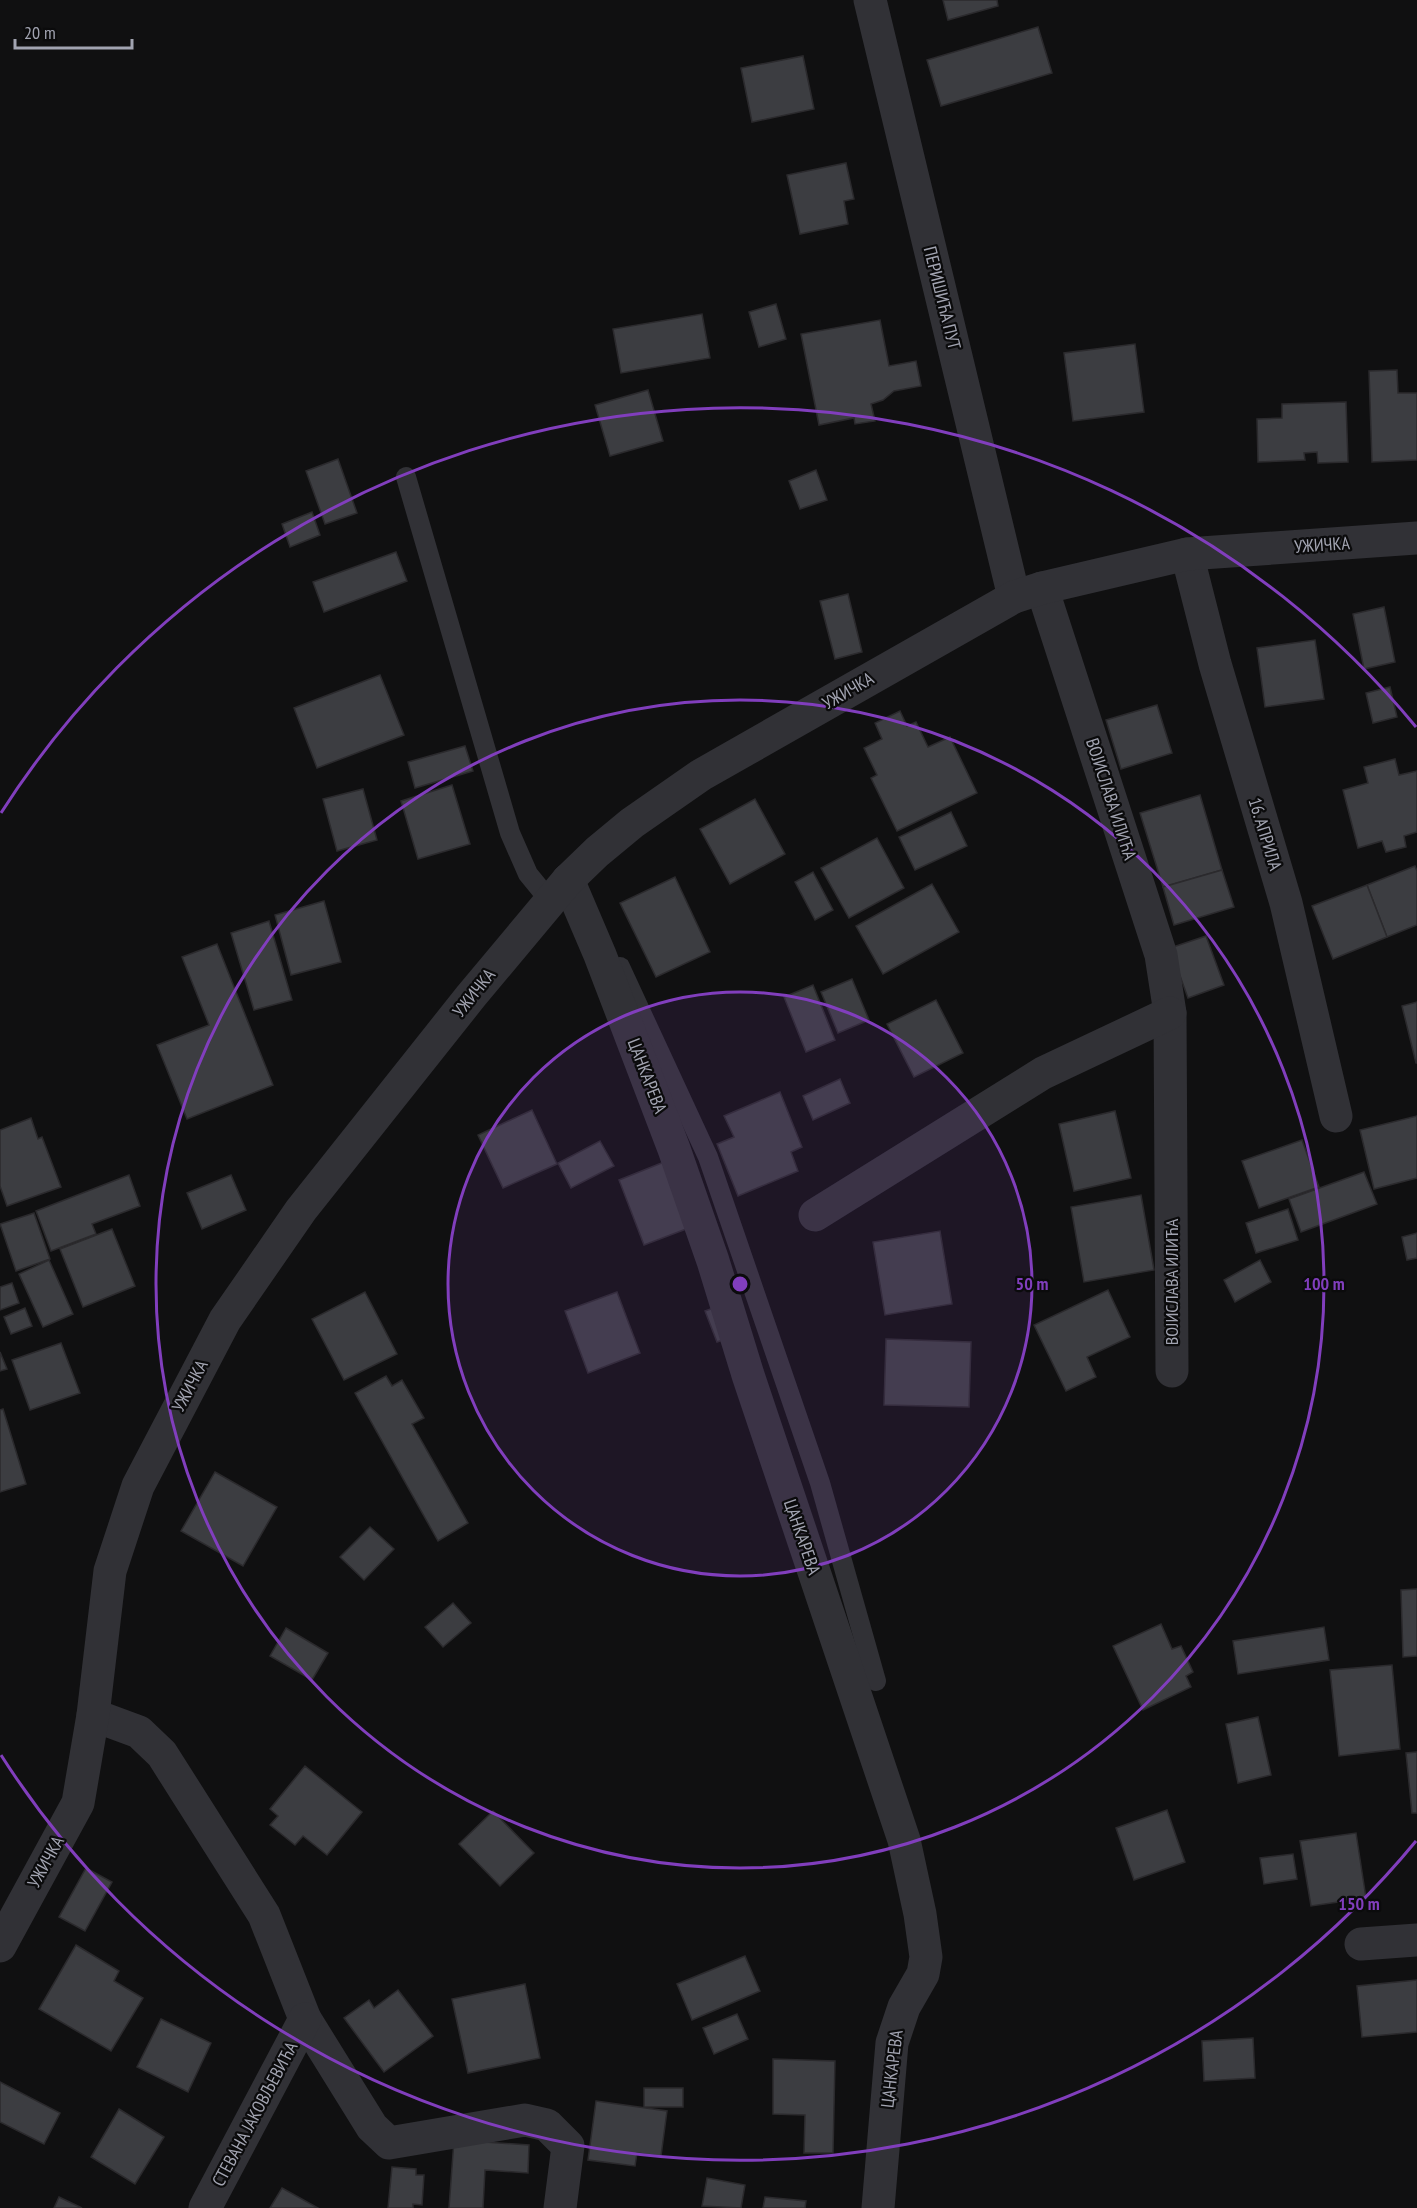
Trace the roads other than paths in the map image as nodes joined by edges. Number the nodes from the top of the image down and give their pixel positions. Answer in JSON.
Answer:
{"nodes":[{"id":1,"x":870,"y":0,"type":"edge"},
{"id":2,"x":406,"y":477,"type":"dead end"},
{"id":3,"x":1417,"y":538,"type":"edge"},
{"id":4,"x":1187,"y":554,"type":"junction"},
{"id":5,"x":1028,"y":592,"type":"junction"},
{"id":6,"x":564,"y":884,"type":"junction"},
{"id":7,"x":1170,"y":1013,"type":"junction"},
{"id":8,"x":1336,"y":1116,"type":"dead end"},
{"id":9,"x":815,"y":1215,"type":"dead end"},
{"id":10,"x":1172,"y":1371,"type":"dead end"},
{"id":11,"x":876,"y":1681,"type":"dead end"},
{"id":12,"x":93,"y":1715,"type":"junction"},
{"id":13,"x":1417,"y":1940,"type":"edge"},
{"id":14,"x":1361,"y":1944,"type":"dead end"},
{"id":15,"x":0,"y":1946,"type":"edge"},
{"id":16,"x":305,"y":2019,"type":"junction"},
{"id":17,"x":206,"y":2208,"type":"edge"},
{"id":18,"x":560,"y":2208,"type":"edge"},
{"id":19,"x":878,"y":2208,"type":"edge"}],
"edges":[{"from":1,"to":5,"type":"street","name":"ПЕРИШИЋА ПУТ"},
{"from":2,"to":6,"type":"lane"},
{"from":3,"to":4,"type":"street","name":"УЖИЧКА"},
{"from":4,"to":5,"type":"street","name":"УЖИЧКА"},
{"from":4,"to":8,"type":"street","name":"16. АПРИЛА"},
{"from":5,"to":6,"type":"street","name":"УЖИЧКА"},
{"from":5,"to":7,"type":"street","name":"ВОЈИСЛАВА ИЛИЋА"},
{"from":6,"to":11,"type":"lane"},
{"from":6,"to":12,"type":"street","name":"УЖИЧКА"},
{"from":6,"to":19,"type":"street","name":"ЦАНКАРЕВА"},
{"from":7,"to":9,"type":"street"},
{"from":7,"to":10,"type":"street","name":"ВОЈИСЛАВА ИЛИЋА"},
{"from":12,"to":15,"type":"street","name":"УЖИЧКА"},
{"from":12,"to":16,"type":"street"},
{"from":13,"to":14,"type":"street"},
{"from":16,"to":17,"type":"street","name":"СТЕВАНА ЈАКОВЉЕВИЋА"},
{"from":16,"to":18,"type":"street"}]}
